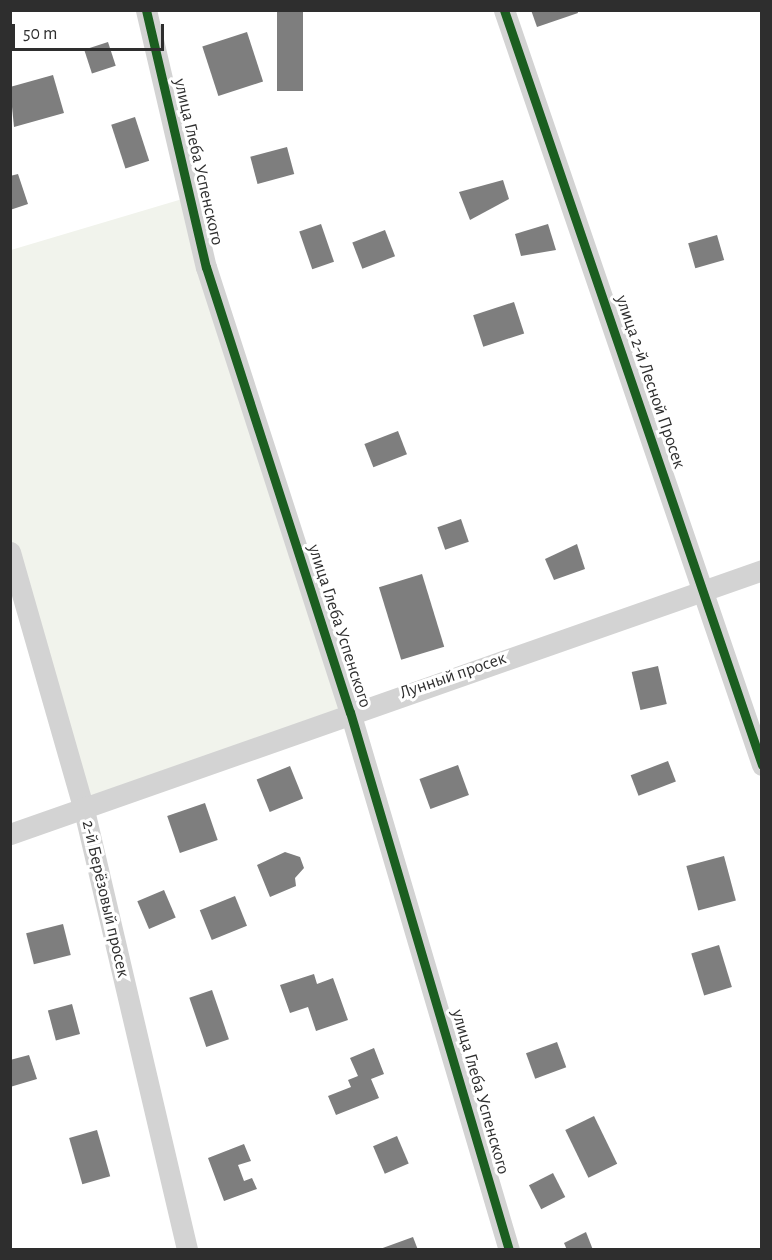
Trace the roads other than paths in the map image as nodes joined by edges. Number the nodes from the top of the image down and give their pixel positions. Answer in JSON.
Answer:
{"nodes":[{"id":1,"x":146,"y":10,"type":"edge"},
{"id":2,"x":504,"y":10,"type":"edge"},
{"id":3,"x":10,"y":552,"type":"edge"},
{"id":4,"x":762,"y":570,"type":"edge"},
{"id":5,"x":704,"y":589,"type":"junction"},
{"id":6,"x":350,"y":712,"type":"junction"},
{"id":7,"x":762,"y":765,"type":"edge"},
{"id":8,"x":84,"y":810,"type":"junction"},
{"id":9,"x":10,"y":834,"type":"edge"},
{"id":10,"x":187,"y":1250,"type":"edge"},
{"id":11,"x":509,"y":1250,"type":"edge"}],
"edges":[{"from":1,"to":6,"type":"street","name":"улица Глеба Успенского"},
{"from":2,"to":5,"type":"street","name":"улица 2-й Лесной Просек"},
{"from":3,"to":8,"type":"street","name":"2-й Берёзовый просек"},
{"from":4,"to":5,"type":"street","name":"Лунный просек"},
{"from":5,"to":6,"type":"street","name":"Лунный просек"},
{"from":5,"to":7,"type":"street","name":"улица 2-й Лесной Просек"},
{"from":6,"to":8,"type":"street","name":"Лунный просек"},
{"from":6,"to":11,"type":"street","name":"улица Глеба Успенского"},
{"from":8,"to":9,"type":"street","name":"Лунный просек"},
{"from":8,"to":10,"type":"street","name":"2-й Берёзовый просек"}]}
